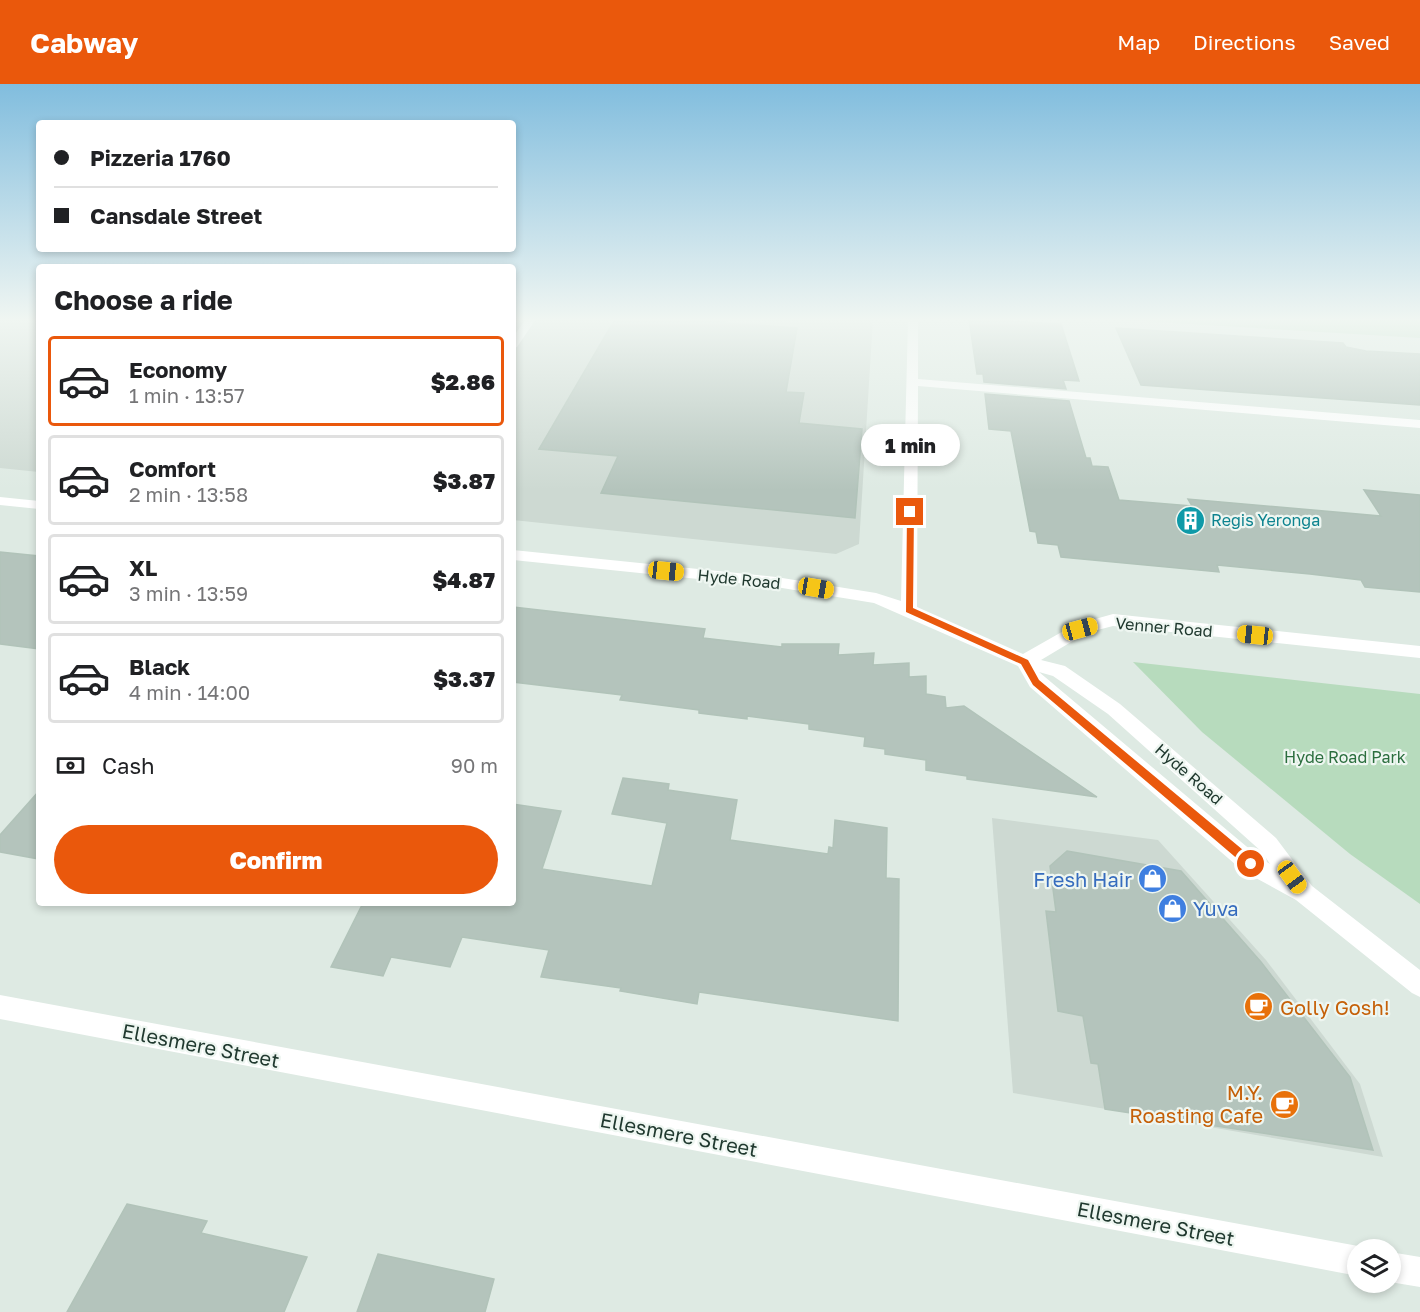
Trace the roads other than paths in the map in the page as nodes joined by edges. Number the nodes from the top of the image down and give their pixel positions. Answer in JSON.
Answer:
{"nodes":[{"id":1,"x":912,"y":376,"type":"edge"},
{"id":2,"x":912,"y":382,"type":"junction"},
{"id":3,"x":1420,"y":424,"type":"edge"},
{"id":4,"x":0,"y":501,"type":"edge"},
{"id":5,"x":36,"y":505,"type":"edge"},
{"id":6,"x":516,"y":555,"type":"edge"},
{"id":7,"x":909,"y":610,"type":"junction"},
{"id":8,"x":1420,"y":652,"type":"edge"},
{"id":9,"x":1024,"y":662,"type":"junction"},
{"id":10,"x":1304,"y":893,"type":"junction"},
{"id":11,"x":1420,"y":985,"type":"edge"},
{"id":12,"x":0,"y":1007,"type":"edge"},
{"id":13,"x":1347,"y":1259,"type":"edge"},
{"id":14,"x":1401,"y":1269,"type":"edge"},
{"id":15,"x":1420,"y":1272,"type":"edge"}],
"edges":[{"from":1,"to":2,"type":"street"},
{"from":2,"to":3,"type":"street"},
{"from":2,"to":7,"type":"street"},
{"from":4,"to":5,"type":"street"},
{"from":6,"to":7,"type":"street","name":"Hyde Road"},
{"from":7,"to":9,"type":"street","name":"Hyde Road"},
{"from":8,"to":9,"type":"street","name":"Venner Road"},
{"from":9,"to":10,"type":"street","name":"Hyde Road"},
{"from":9,"to":10,"type":"street","name":"Hyde Road"},
{"from":10,"to":11,"type":"street","name":"Hyde Road"},
{"from":12,"to":13,"type":"street","name":"Ellesmere Street"},
{"from":14,"to":15,"type":"street"}]}
